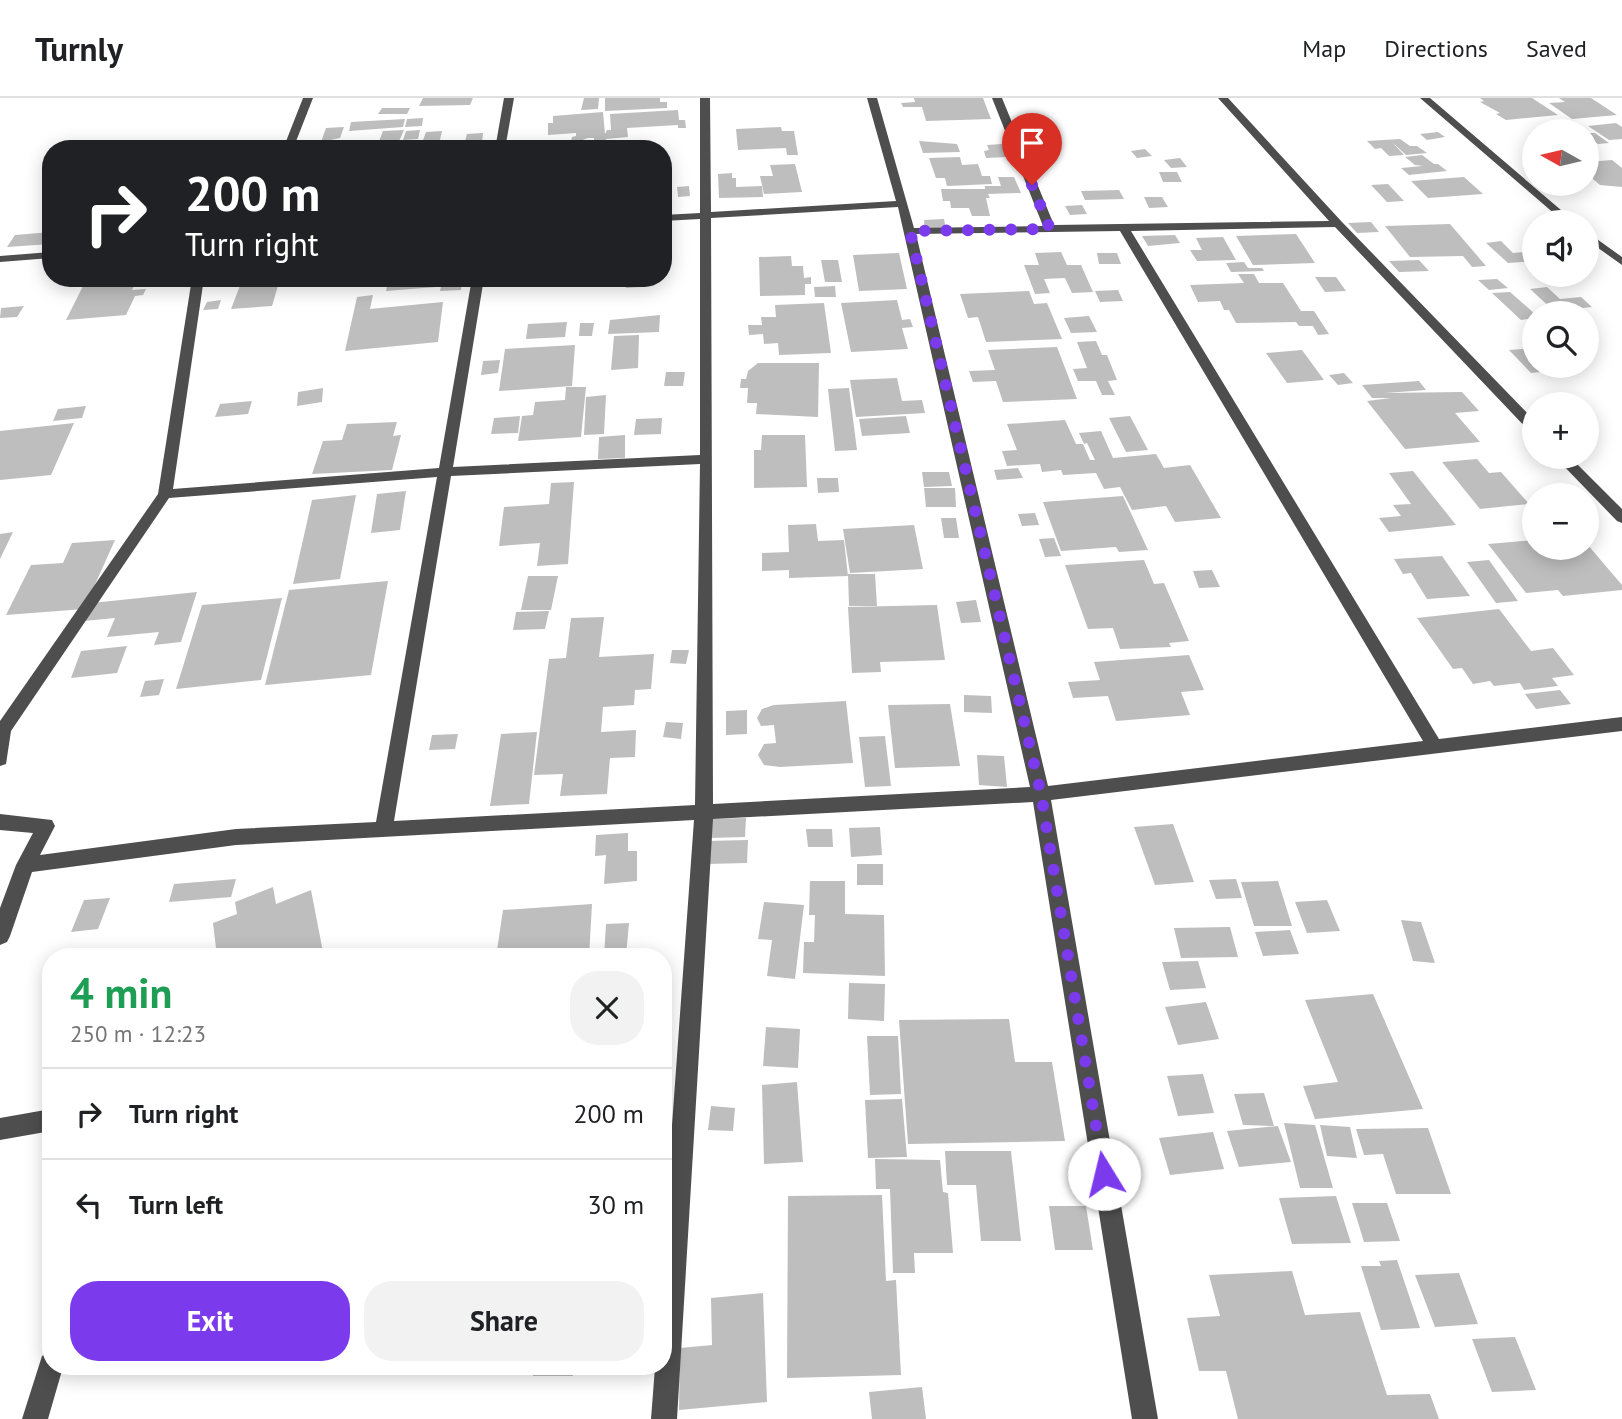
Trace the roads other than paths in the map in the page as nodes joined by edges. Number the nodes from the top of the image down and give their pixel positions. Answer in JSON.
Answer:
{"nodes":[{"id":1,"x":308,"y":98,"type":"edge"},
{"id":2,"x":509,"y":98,"type":"edge"},
{"id":3,"x":705,"y":98,"type":"edge"},
{"id":4,"x":872,"y":98,"type":"edge"},
{"id":5,"x":997,"y":98,"type":"edge"},
{"id":6,"x":1224,"y":98,"type":"edge"},
{"id":7,"x":1237,"y":98,"type":"edge"},
{"id":8,"x":1424,"y":98,"type":"edge"},
{"id":9,"x":292,"y":140,"type":"edge"},
{"id":10,"x":502,"y":140,"type":"edge"},
{"id":11,"x":901,"y":204,"type":"junction"},
{"id":12,"x":1556,"y":210,"type":"edge"},
{"id":13,"x":704,"y":215,"type":"junction"},
{"id":14,"x":672,"y":217,"type":"edge"},
{"id":15,"x":1338,"y":224,"type":"junction"},
{"id":16,"x":1124,"y":228,"type":"junction"},
{"id":17,"x":1050,"y":229,"type":"junction"},
{"id":18,"x":910,"y":231,"type":"junction"},
{"id":19,"x":1599,"y":244,"type":"edge"},
{"id":20,"x":42,"y":256,"type":"edge"},
{"id":21,"x":0,"y":259,"type":"edge"},
{"id":22,"x":1622,"y":262,"type":"edge"},
{"id":23,"x":197,"y":287,"type":"edge"},
{"id":24,"x":477,"y":287,"type":"edge"},
{"id":25,"x":1522,"y":415,"type":"edge"},
{"id":26,"x":707,"y":459,"type":"junction"},
{"id":27,"x":1574,"y":469,"type":"edge"},
{"id":28,"x":446,"y":472,"type":"junction"},
{"id":29,"x":165,"y":494,"type":"junction"},
{"id":30,"x":1622,"y":518,"type":"edge"},
{"id":31,"x":1622,"y":724,"type":"edge"},
{"id":32,"x":1434,"y":745,"type":"junction"},
{"id":33,"x":0,"y":759,"type":"edge"},
{"id":34,"x":1041,"y":794,"type":"junction"},
{"id":35,"x":704,"y":813,"type":"junction"},
{"id":36,"x":0,"y":822,"type":"edge"},
{"id":37,"x":384,"y":828,"type":"junction"},
{"id":38,"x":25,"y":865,"type":"junction"},
{"id":39,"x":0,"y":936,"type":"edge"},
{"id":40,"x":42,"y":1122,"type":"edge"},
{"id":41,"x":0,"y":1129,"type":"edge"},
{"id":42,"x":672,"y":1298,"type":"edge"},
{"id":43,"x":48,"y":1375,"type":"edge"},
{"id":44,"x":667,"y":1375,"type":"edge"},
{"id":45,"x":35,"y":1419,"type":"edge"},
{"id":46,"x":664,"y":1419,"type":"edge"},
{"id":47,"x":1144,"y":1419,"type":"edge"}],
"edges":[{"from":1,"to":9,"type":"street"},
{"from":2,"to":10,"type":"street"},
{"from":3,"to":13,"type":"street"},
{"from":4,"to":11,"type":"street"},
{"from":5,"to":17,"type":"street"},
{"from":6,"to":7,"type":"street"},
{"from":6,"to":15,"type":"street"},
{"from":8,"to":12,"type":"street"},
{"from":11,"to":13,"type":"street"},
{"from":11,"to":18,"type":"street"},
{"from":13,"to":14,"type":"street"},
{"from":13,"to":26,"type":"street"},
{"from":15,"to":16,"type":"street"},
{"from":15,"to":25,"type":"street"},
{"from":16,"to":17,"type":"street"},
{"from":16,"to":32,"type":"street"},
{"from":17,"to":18,"type":"street"},
{"from":18,"to":34,"type":"street"},
{"from":19,"to":22,"type":"street"},
{"from":20,"to":21,"type":"street"},
{"from":23,"to":29,"type":"street"},
{"from":24,"to":28,"type":"street"},
{"from":26,"to":28,"type":"street"},
{"from":26,"to":35,"type":"street"},
{"from":27,"to":30,"type":"street"},
{"from":28,"to":29,"type":"street"},
{"from":28,"to":37,"type":"street"},
{"from":29,"to":33,"type":"street"},
{"from":31,"to":32,"type":"street"},
{"from":32,"to":34,"type":"street"},
{"from":34,"to":35,"type":"street"},
{"from":34,"to":47,"type":"street"},
{"from":35,"to":37,"type":"street"},
{"from":35,"to":42,"type":"street"},
{"from":36,"to":38,"type":"street"},
{"from":37,"to":38,"type":"street"},
{"from":38,"to":39,"type":"street"},
{"from":40,"to":41,"type":"street"},
{"from":43,"to":45,"type":"street"},
{"from":44,"to":46,"type":"street"}]}
